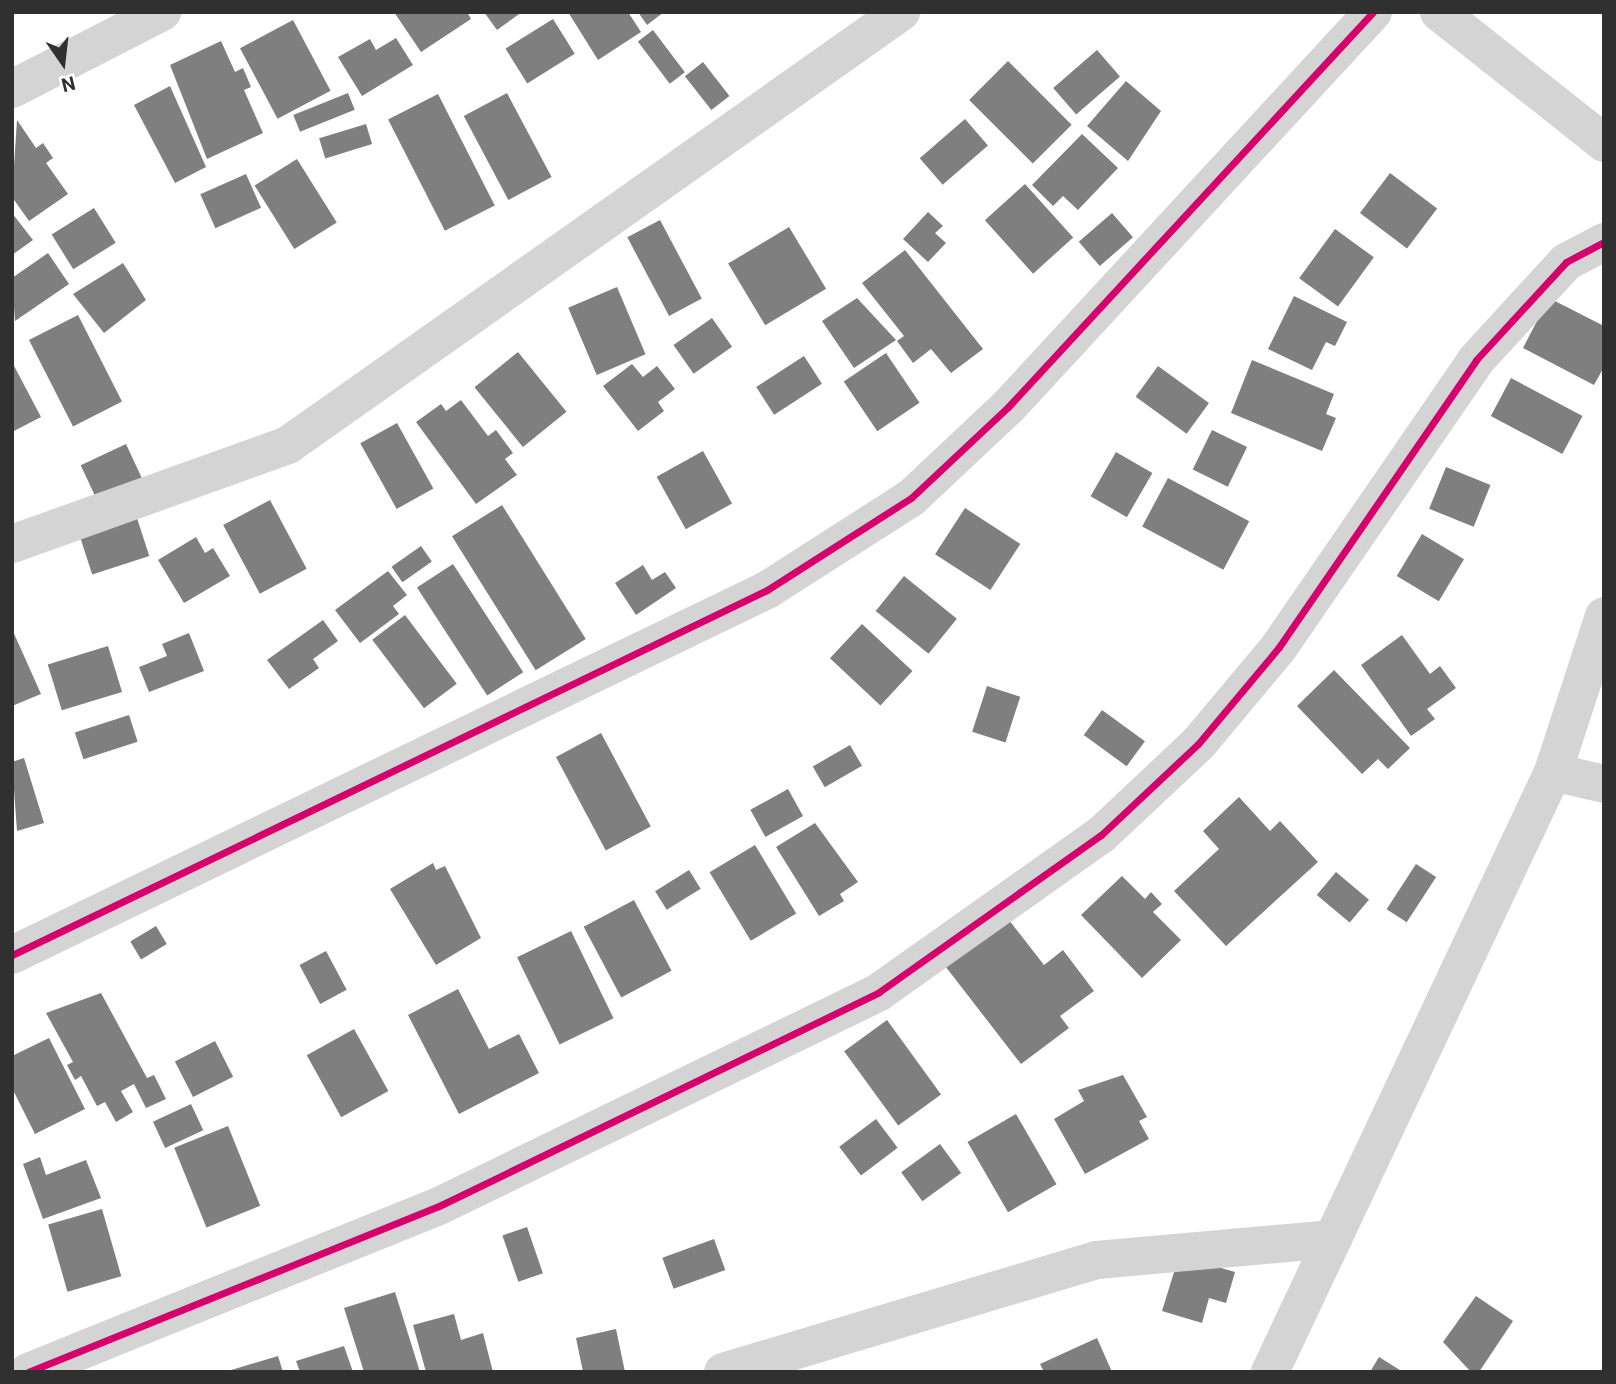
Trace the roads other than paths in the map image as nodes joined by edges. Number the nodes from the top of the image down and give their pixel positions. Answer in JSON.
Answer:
{"nodes":[{"id":1,"x":162,"y":12,"type":"edge"},
{"id":2,"x":901,"y":12,"type":"edge"},
{"id":3,"x":1373,"y":12,"type":"edge"},
{"id":4,"x":1439,"y":12,"type":"edge"},
{"id":5,"x":12,"y":89,"type":"edge"},
{"id":6,"x":1604,"y":143,"type":"edge"},
{"id":7,"x":1604,"y":242,"type":"edge"},
{"id":8,"x":12,"y":544,"type":"edge"},
{"id":9,"x":1604,"y":616,"type":"edge"},
{"id":10,"x":1553,"y":772,"type":"junction"},
{"id":11,"x":1604,"y":784,"type":"edge"},
{"id":12,"x":12,"y":955,"type":"edge"},
{"id":13,"x":1333,"y":1239,"type":"junction"},
{"id":14,"x":28,"y":1372,"type":"edge"},
{"id":15,"x":723,"y":1372,"type":"edge"},
{"id":16,"x":1270,"y":1372,"type":"edge"}],
"edges":[{"from":1,"to":5,"type":"street"},
{"from":2,"to":8,"type":"street"},
{"from":3,"to":12,"type":"street"},
{"from":4,"to":6,"type":"street"},
{"from":7,"to":14,"type":"street"},
{"from":9,"to":10,"type":"street"},
{"from":10,"to":11,"type":"street"},
{"from":10,"to":13,"type":"street"},
{"from":13,"to":15,"type":"street"},
{"from":13,"to":16,"type":"street"}]}
